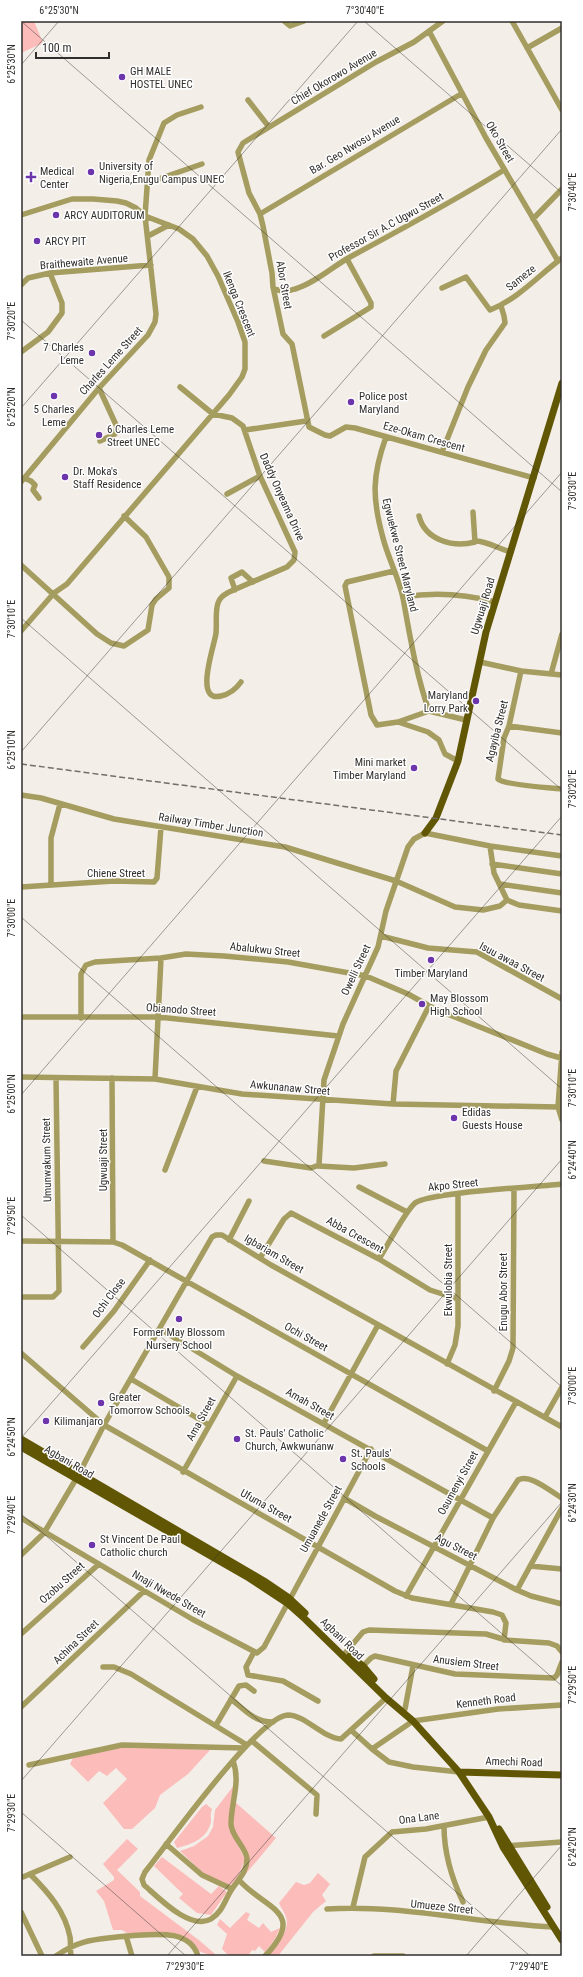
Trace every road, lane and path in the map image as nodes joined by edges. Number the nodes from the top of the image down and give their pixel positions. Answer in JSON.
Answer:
{"nodes":[{"id":1,"x":284,"y":21,"type":"edge"},
{"id":2,"x":304,"y":21,"type":"edge"},
{"id":3,"x":443,"y":21,"type":"edge"},
{"id":4,"x":512,"y":21,"type":"edge"},
{"id":5,"x":562,"y":28,"type":"edge"},
{"id":6,"x":429,"y":32,"type":"junction"},
{"id":7,"x":527,"y":48,"type":"junction"},
{"id":8,"x":461,"y":94,"type":"junction"},
{"id":9,"x":248,"y":100,"type":"dead end"},
{"id":10,"x":560,"y":100,"type":"edge"},
{"id":11,"x":201,"y":107,"type":"dead end"},
{"id":12,"x":562,"y":110,"type":"edge"},
{"id":13,"x":269,"y":127,"type":"junction"},
{"id":14,"x":238,"y":152,"type":"joint"},
{"id":15,"x":202,"y":164,"type":"dead end"},
{"id":16,"x":504,"y":170,"type":"junction"},
{"id":17,"x":146,"y":183,"type":"junction"},
{"id":18,"x":562,"y":189,"type":"edge"},
{"id":19,"x":260,"y":214,"type":"junction"},
{"id":20,"x":21,"y":215,"type":"edge"},
{"id":21,"x":145,"y":216,"type":"junction"},
{"id":22,"x":533,"y":219,"type":"junction"},
{"id":23,"x":169,"y":225,"type":"junction"},
{"id":24,"x":148,"y":236,"type":"junction"},
{"id":25,"x":347,"y":259,"type":"junction"},
{"id":26,"x":560,"y":259,"type":"edge"},
{"id":27,"x":151,"y":265,"type":"junction"},
{"id":28,"x":50,"y":273,"type":"junction"},
{"id":29,"x":21,"y":285,"type":"edge"},
{"id":30,"x":442,"y":288,"type":"dead end"},
{"id":31,"x":274,"y":289,"type":"junction"},
{"id":32,"x":501,"y":306,"type":"junction"},
{"id":33,"x":324,"y":336,"type":"dead end"},
{"id":34,"x":21,"y":352,"type":"edge"},
{"id":35,"x":562,"y":383,"type":"edge"},
{"id":36,"x":180,"y":387,"type":"dead end"},
{"id":37,"x":99,"y":388,"type":"junction"},
{"id":38,"x":213,"y":414,"type":"junction"},
{"id":39,"x":306,"y":421,"type":"junction"},
{"id":40,"x":245,"y":430,"type":"junction"},
{"id":41,"x":386,"y":437,"type":"junction"},
{"id":42,"x":100,"y":441,"type":"dead end"},
{"id":43,"x":442,"y":452,"type":"junction"},
{"id":44,"x":260,"y":476,"type":"junction"},
{"id":45,"x":534,"y":478,"type":"junction"},
{"id":46,"x":23,"y":480,"type":"edge"},
{"id":47,"x":227,"y":494,"type":"dead end"},
{"id":48,"x":39,"y":498,"type":"dead end"},
{"id":49,"x":474,"y":512,"type":"dead end"},
{"id":50,"x":124,"y":516,"type":"junction"},
{"id":51,"x":419,"y":516,"type":"dead end"},
{"id":52,"x":475,"y":541,"type":"junction"},
{"id":53,"x":511,"y":552,"type":"junction"},
{"id":54,"x":21,"y":565,"type":"edge"},
{"id":55,"x":394,"y":571,"type":"junction"},
{"id":56,"x":253,"y":582,"type":"junction"},
{"id":57,"x":235,"y":590,"type":"junction"},
{"id":58,"x":54,"y":593,"type":"junction"},
{"id":59,"x":402,"y":597,"type":"junction"},
{"id":60,"x":495,"y":602,"type":"junction"},
{"id":61,"x":21,"y":631,"type":"edge"},
{"id":62,"x":562,"y":634,"type":"edge"},
{"id":63,"x":480,"y":662,"type":"junction"},
{"id":64,"x":521,"y":671,"type":"junction"},
{"id":65,"x":551,"y":674,"type":"junction"},
{"id":66,"x":562,"y":675,"type":"edge"},
{"id":67,"x":241,"y":682,"type":"dead end"},
{"id":68,"x":429,"y":711,"type":"junction"},
{"id":69,"x":466,"y":720,"type":"junction"},
{"id":70,"x":398,"y":722,"type":"junction"},
{"id":71,"x":509,"y":726,"type":"junction"},
{"id":72,"x":562,"y":733,"type":"edge"},
{"id":73,"x":458,"y":761,"type":"junction"},
{"id":74,"x":562,"y":789,"type":"edge"},
{"id":75,"x":21,"y":794,"type":"edge"},
{"id":76,"x":60,"y":804,"type":"junction"},
{"id":77,"x":161,"y":827,"type":"junction"},
{"id":78,"x":425,"y":833,"type":"junction"},
{"id":79,"x":490,"y":846,"type":"junction"},
{"id":80,"x":562,"y":856,"type":"edge"},
{"id":81,"x":492,"y":864,"type":"junction"},
{"id":82,"x":562,"y":874,"type":"edge"},
{"id":83,"x":396,"y":881,"type":"junction"},
{"id":84,"x":500,"y":884,"type":"junction"},
{"id":85,"x":51,"y":885,"type":"junction"},
{"id":86,"x":21,"y":887,"type":"edge"},
{"id":87,"x":562,"y":893,"type":"edge"},
{"id":88,"x":507,"y":900,"type":"junction"},
{"id":89,"x":562,"y":911,"type":"edge"},
{"id":90,"x":381,"y":936,"type":"junction"},
{"id":91,"x":161,"y":958,"type":"junction"},
{"id":92,"x":366,"y":976,"type":"junction"},
{"id":93,"x":562,"y":999,"type":"edge"},
{"id":94,"x":429,"y":1006,"type":"junction"},
{"id":95,"x":21,"y":1017,"type":"edge"},
{"id":96,"x":158,"y":1017,"type":"junction"},
{"id":97,"x":81,"y":1018,"type":"junction"},
{"id":98,"x":338,"y":1036,"type":"junction"},
{"id":99,"x":562,"y":1055,"type":"edge"},
{"id":100,"x":21,"y":1078,"type":"edge"},
{"id":101,"x":56,"y":1078,"type":"junction"},
{"id":102,"x":112,"y":1078,"type":"junction"},
{"id":103,"x":155,"y":1079,"type":"junction"},
{"id":104,"x":197,"y":1087,"type":"junction"},
{"id":105,"x":323,"y":1100,"type":"junction"},
{"id":106,"x":393,"y":1104,"type":"junction"},
{"id":107,"x":560,"y":1110,"type":"edge"},
{"id":108,"x":562,"y":1120,"type":"edge"},
{"id":109,"x":264,"y":1162,"type":"dead end"},
{"id":110,"x":385,"y":1164,"type":"dead end"},
{"id":111,"x":318,"y":1166,"type":"junction"},
{"id":112,"x":165,"y":1170,"type":"dead end"},
{"id":113,"x":562,"y":1184,"type":"edge"},
{"id":114,"x":360,"y":1187,"type":"dead end"},
{"id":115,"x":514,"y":1189,"type":"junction"},
{"id":116,"x":458,"y":1194,"type":"junction"},
{"id":117,"x":249,"y":1201,"type":"dead end"},
{"id":118,"x":407,"y":1212,"type":"junction"},
{"id":119,"x":229,"y":1240,"type":"junction"},
{"id":120,"x":21,"y":1241,"type":"edge"},
{"id":121,"x":58,"y":1241,"type":"junction"},
{"id":122,"x":114,"y":1242,"type":"junction"},
{"id":123,"x":260,"y":1258,"type":"junction"},
{"id":124,"x":379,"y":1259,"type":"junction"},
{"id":125,"x":150,"y":1260,"type":"junction"},
{"id":126,"x":187,"y":1281,"type":"junction"},
{"id":127,"x":21,"y":1297,"type":"edge"},
{"id":128,"x":458,"y":1299,"type":"junction"},
{"id":129,"x":378,"y":1325,"type":"junction"},
{"id":130,"x":160,"y":1329,"type":"junction"},
{"id":131,"x":83,"y":1347,"type":"dead end"},
{"id":132,"x":21,"y":1353,"type":"edge"},
{"id":133,"x":448,"y":1364,"type":"junction"},
{"id":134,"x":351,"y":1373,"type":"junction"},
{"id":135,"x":237,"y":1376,"type":"junction"},
{"id":136,"x":131,"y":1378,"type":"junction"},
{"id":137,"x":562,"y":1387,"type":"edge"},
{"id":138,"x":494,"y":1391,"type":"junction"},
{"id":139,"x":516,"y":1402,"type":"junction"},
{"id":140,"x":545,"y":1417,"type":"junction"},
{"id":141,"x":324,"y":1423,"type":"junction"},
{"id":142,"x":104,"y":1425,"type":"junction"},
{"id":143,"x":209,"y":1425,"type":"junction"},
{"id":144,"x":562,"y":1427,"type":"edge"},
{"id":145,"x":21,"y":1440,"type":"edge"},
{"id":146,"x":21,"y":1447,"type":"edge"},
{"id":147,"x":371,"y":1449,"type":"junction"},
{"id":148,"x":488,"y":1451,"type":"junction"},
{"id":149,"x":183,"y":1472,"type":"junction"},
{"id":150,"x":78,"y":1476,"type":"junction"},
{"id":151,"x":344,"y":1498,"type":"junction"},
{"id":152,"x":562,"y":1498,"type":"edge"},
{"id":153,"x":460,"y":1499,"type":"junction"},
{"id":154,"x":562,"y":1508,"type":"edge"},
{"id":155,"x":21,"y":1518,"type":"edge"},
{"id":156,"x":493,"y":1518,"type":"junction"},
{"id":157,"x":44,"y":1533,"type":"junction"},
{"id":158,"x":317,"y":1546,"type":"junction"},
{"id":159,"x":434,"y":1547,"type":"junction"},
{"id":160,"x":21,"y":1555,"type":"edge"},
{"id":161,"x":99,"y":1564,"type":"junction"},
{"id":162,"x":470,"y":1565,"type":"junction"},
{"id":163,"x":530,"y":1566,"type":"junction"},
{"id":164,"x":562,"y":1569,"type":"edge"},
{"id":165,"x":517,"y":1590,"type":"junction"},
{"id":166,"x":144,"y":1591,"type":"junction"},
{"id":167,"x":406,"y":1596,"type":"junction"},
{"id":168,"x":288,"y":1601,"type":"junction"},
{"id":169,"x":451,"y":1604,"type":"junction"},
{"id":170,"x":562,"y":1604,"type":"edge"},
{"id":171,"x":21,"y":1634,"type":"edge"},
{"id":172,"x":504,"y":1640,"type":"junction"},
{"id":173,"x":254,"y":1652,"type":"junction"},
{"id":174,"x":346,"y":1652,"type":"junction"},
{"id":175,"x":562,"y":1652,"type":"edge"},
{"id":176,"x":562,"y":1662,"type":"edge"},
{"id":177,"x":364,"y":1666,"type":"junction"},
{"id":178,"x":413,"y":1666,"type":"junction"},
{"id":179,"x":103,"y":1667,"type":"dead end"},
{"id":180,"x":254,"y":1691,"type":"dead end"},
{"id":181,"x":386,"y":1698,"type":"junction"},
{"id":182,"x":231,"y":1699,"type":"junction"},
{"id":183,"x":318,"y":1701,"type":"dead end"},
{"id":184,"x":562,"y":1705,"type":"edge"},
{"id":185,"x":21,"y":1707,"type":"edge"},
{"id":186,"x":405,"y":1710,"type":"junction"},
{"id":187,"x":414,"y":1720,"type":"junction"},
{"id":188,"x":273,"y":1722,"type":"junction"},
{"id":189,"x":216,"y":1725,"type":"junction"},
{"id":190,"x":352,"y":1731,"type":"junction"},
{"id":191,"x":248,"y":1745,"type":"junction"},
{"id":192,"x":372,"y":1749,"type":"junction"},
{"id":193,"x":233,"y":1761,"type":"junction"},
{"id":194,"x":30,"y":1765,"type":"dead end"},
{"id":195,"x":462,"y":1772,"type":"junction"},
{"id":196,"x":562,"y":1775,"type":"edge"},
{"id":197,"x":316,"y":1814,"type":"dead end"},
{"id":198,"x":489,"y":1817,"type":"junction"},
{"id":199,"x":444,"y":1826,"type":"junction"},
{"id":200,"x":562,"y":1842,"type":"edge"},
{"id":201,"x":166,"y":1844,"type":"junction"},
{"id":202,"x":506,"y":1846,"type":"junction"},
{"id":203,"x":70,"y":1857,"type":"dead end"},
{"id":204,"x":30,"y":1874,"type":"junction"},
{"id":205,"x":22,"y":1876,"type":"edge"},
{"id":206,"x":239,"y":1880,"type":"junction"},
{"id":207,"x":232,"y":1889,"type":"junction"},
{"id":208,"x":463,"y":1902,"type":"dead end"},
{"id":209,"x":353,"y":1908,"type":"junction"},
{"id":210,"x":327,"y":1909,"type":"dead end"},
{"id":211,"x":21,"y":1912,"type":"edge"},
{"id":212,"x":554,"y":1928,"type":"junction"},
{"id":213,"x":562,"y":1931,"type":"edge"},
{"id":214,"x":126,"y":1936,"type":"junction"},
{"id":215,"x":562,"y":1940,"type":"edge"},
{"id":216,"x":70,"y":1946,"type":"junction"},
{"id":217,"x":42,"y":1956,"type":"edge"},
{"id":218,"x":56,"y":1956,"type":"edge"},
{"id":219,"x":71,"y":1956,"type":"edge"},
{"id":220,"x":132,"y":1956,"type":"edge"},
{"id":221,"x":198,"y":1956,"type":"edge"},
{"id":222,"x":265,"y":1956,"type":"edge"},
{"id":223,"x":374,"y":1956,"type":"edge"},
{"id":224,"x":403,"y":1956,"type":"edge"}],
"edges":[{"from":1,"to":2,"type":"street"},
{"from":3,"to":6,"type":"street","name":"Chief Okorowo Avenue"},
{"from":4,"to":7,"type":"street"},
{"from":5,"to":7,"type":"street"},
{"from":6,"to":8,"type":"street","name":"Oko Street"},
{"from":6,"to":13,"type":"street","name":"Chief Okorowo Avenue"},
{"from":7,"to":10,"type":"street"},
{"from":8,"to":16,"type":"street","name":"Oko Street"},
{"from":8,"to":19,"type":"street","name":"Bar. Geo Nwosu Avenue"},
{"from":9,"to":13,"type":"street"},
{"from":10,"to":12,"type":"street"},
{"from":11,"to":17,"type":"street","name":"Charles Leme Street"},
{"from":13,"to":14,"type":"street","name":"Chief Okorowo Avenue"},
{"from":14,"to":19,"type":"street","name":"Abor Street"},
{"from":15,"to":17,"type":"street"},
{"from":16,"to":22,"type":"street","name":"Oko Street"},
{"from":16,"to":25,"type":"street","name":"Professor Sir A.C Ugwu Street"},
{"from":17,"to":21,"type":"street","name":"Charles Leme Street"},
{"from":18,"to":22,"type":"street"},
{"from":19,"to":31,"type":"street","name":"Abor Street"},
{"from":20,"to":21,"type":"street","name":"Ikenga Crescent"},
{"from":21,"to":23,"type":"street","name":"Ikenga Crescent"},
{"from":21,"to":24,"type":"street","name":"Charles Leme Street"},
{"from":22,"to":26,"type":"street","name":"Oko Street"},
{"from":23,"to":24,"type":"street"},
{"from":23,"to":38,"type":"street","name":"Ikenga Crescent"},
{"from":24,"to":27,"type":"street","name":"Charles Leme Street"},
{"from":25,"to":31,"type":"street","name":"Professor Sir A.C Ugwu Street"},
{"from":25,"to":33,"type":"street"},
{"from":26,"to":32,"type":"street","name":"Sameze"},
{"from":27,"to":28,"type":"street","name":"Braithewaite Avenue"},
{"from":27,"to":37,"type":"street","name":"Charles Leme Street"},
{"from":28,"to":29,"type":"street","name":"Braithewaite Avenue"},
{"from":28,"to":34,"type":"street"},
{"from":30,"to":32,"type":"street","name":"Sameze"},
{"from":31,"to":39,"type":"street","name":"Abor Street"},
{"from":32,"to":43,"type":"street"},
{"from":35,"to":45,"type":"main road","name":"Ugwuaji Road"},
{"from":36,"to":38,"type":"street"},
{"from":37,"to":42,"type":"street"},
{"from":37,"to":46,"type":"street","name":"Charles Leme Street"},
{"from":38,"to":40,"type":"street"},
{"from":38,"to":50,"type":"street","name":"Ikenga Crescent"},
{"from":39,"to":40,"type":"street"},
{"from":39,"to":41,"type":"street","name":"Eze-Okam Crescent"},
{"from":40,"to":44,"type":"street","name":"Daddy Onyeama Drive"},
{"from":41,"to":43,"type":"street","name":"Eze-Okam Crescent"},
{"from":41,"to":55,"type":"street","name":"Egwuekwe Street Maryland"},
{"from":43,"to":45,"type":"street","name":"Eze-Okam Crescent"},
{"from":44,"to":47,"type":"street"},
{"from":44,"to":56,"type":"street","name":"Daddy Onyeama Drive"},
{"from":45,"to":53,"type":"main road","name":"Ugwuaji Road"},
{"from":46,"to":48,"type":"street"},
{"from":49,"to":52,"type":"street"},
{"from":50,"to":58,"type":"street","name":"Ikenga Crescent"},
{"from":50,"to":58,"type":"street"},
{"from":51,"to":52,"type":"street"},
{"from":52,"to":53,"type":"street"},
{"from":53,"to":60,"type":"main road","name":"Ugwuaji Road"},
{"from":54,"to":58,"type":"street"},
{"from":55,"to":59,"type":"street","name":"Egwuekwe Street Maryland"},
{"from":55,"to":70,"type":"street"},
{"from":56,"to":57,"type":"street","name":"Daddy Onyeama Drive"},
{"from":56,"to":57,"type":"street"},
{"from":57,"to":67,"type":"street","name":"Daddy Onyeama Drive"},
{"from":58,"to":61,"type":"street","name":"Ikenga Crescent"},
{"from":59,"to":60,"type":"street"},
{"from":59,"to":68,"type":"street","name":"Egwuekwe Street Maryland"},
{"from":60,"to":63,"type":"main road","name":"Ugwuaji Road"},
{"from":62,"to":65,"type":"street"},
{"from":63,"to":64,"type":"street"},
{"from":63,"to":69,"type":"main road","name":"Ugwuaji Road"},
{"from":64,"to":65,"type":"street"},
{"from":64,"to":71,"type":"street","name":"Agayiba Street"},
{"from":65,"to":66,"type":"street"},
{"from":68,"to":69,"type":"street"},
{"from":68,"to":70,"type":"street"},
{"from":69,"to":73,"type":"main road","name":"Ugwuaji Road"},
{"from":70,"to":73,"type":"street"},
{"from":71,"to":72,"type":"street"},
{"from":71,"to":74,"type":"street","name":"Agayiba Street"},
{"from":73,"to":78,"type":"main road","name":"Ugwuaji Road"},
{"from":75,"to":76,"type":"street","name":"Railway Timber Junction"},
{"from":76,"to":77,"type":"street","name":"Railway Timber Junction"},
{"from":76,"to":85,"type":"street"},
{"from":77,"to":83,"type":"street","name":"Railway Timber Junction"},
{"from":77,"to":85,"type":"street","name":"Chiene Street"},
{"from":78,"to":79,"type":"street"},
{"from":78,"to":83,"type":"street","name":"Owelli Street"},
{"from":79,"to":80,"type":"street"},
{"from":79,"to":81,"type":"street"},
{"from":81,"to":82,"type":"street"},
{"from":81,"to":84,"type":"street"},
{"from":83,"to":88,"type":"street","name":"Railway Timber Junction"},
{"from":83,"to":90,"type":"street","name":"Owelli Street"},
{"from":84,"to":87,"type":"street"},
{"from":84,"to":88,"type":"street"},
{"from":85,"to":86,"type":"street","name":"Chiene Street"},
{"from":88,"to":89,"type":"street"},
{"from":90,"to":92,"type":"street","name":"Owelli Street"},
{"from":90,"to":93,"type":"street","name":"Isuu awaa Street"},
{"from":91,"to":92,"type":"street","name":"Abalukwu Street"},
{"from":91,"to":96,"type":"street"},
{"from":91,"to":97,"type":"street","name":"Abalukwu Street"},
{"from":92,"to":94,"type":"street","name":"Abalukwu Street"},
{"from":92,"to":98,"type":"street","name":"Owelli Street"},
{"from":94,"to":99,"type":"street","name":"Abalukwu Street"},
{"from":94,"to":106,"type":"street"},
{"from":95,"to":97,"type":"street","name":"Obianodo Street"},
{"from":96,"to":97,"type":"street","name":"Obianodo Street"},
{"from":96,"to":98,"type":"street","name":"Obianodo Street"},
{"from":96,"to":103,"type":"street"},
{"from":98,"to":105,"type":"street","name":"Owelli Street"},
{"from":99,"to":107,"type":"street"},
{"from":100,"to":101,"type":"street","name":"Awkunanaw Street"},
{"from":101,"to":102,"type":"street","name":"Awkunanaw Street"},
{"from":101,"to":121,"type":"street","name":"Umunwakum Street"},
{"from":102,"to":103,"type":"street","name":"Awkunanaw Street"},
{"from":102,"to":122,"type":"street","name":"Ugwuaji Street"},
{"from":103,"to":104,"type":"street","name":"Awkunanaw Street"},
{"from":104,"to":105,"type":"street","name":"Awkunanaw Street"},
{"from":104,"to":112,"type":"street"},
{"from":105,"to":106,"type":"street","name":"Awkunanaw Street"},
{"from":105,"to":111,"type":"street","name":"Owelli Street"},
{"from":106,"to":107,"type":"street","name":"Awkunanaw Street"},
{"from":107,"to":108,"type":"street"},
{"from":109,"to":111,"type":"street"},
{"from":110,"to":111,"type":"street"},
{"from":113,"to":115,"type":"street","name":"Akpo Street"},
{"from":114,"to":118,"type":"street"},
{"from":115,"to":116,"type":"street","name":"Akpo Street"},
{"from":115,"to":138,"type":"street","name":"Enugu Abor Street"},
{"from":116,"to":118,"type":"street","name":"Akpo Street"},
{"from":116,"to":128,"type":"street","name":"Ekwulobia Street"},
{"from":117,"to":119,"type":"street"},
{"from":118,"to":124,"type":"street","name":"Akpo Street"},
{"from":119,"to":123,"type":"street","name":"Igbariam Street"},
{"from":119,"to":126,"type":"street","name":"Igbariam Street"},
{"from":120,"to":121,"type":"street"},
{"from":121,"to":122,"type":"street"},
{"from":121,"to":127,"type":"street","name":"Umunwakum Street"},
{"from":122,"to":125,"type":"street","name":"Ochi Street"},
{"from":123,"to":124,"type":"street","name":"Abba Crescent"},
{"from":123,"to":129,"type":"street","name":"Igbariam Street"},
{"from":124,"to":128,"type":"street","name":"Abba Crescent"},
{"from":125,"to":126,"type":"street","name":"Ochi Street"},
{"from":125,"to":131,"type":"street","name":"Ochi Close"},
{"from":126,"to":130,"type":"street","name":"Igbariam Street"},
{"from":126,"to":134,"type":"street","name":"Ochi Street"},
{"from":128,"to":133,"type":"street","name":"Ekwulobia Street"},
{"from":129,"to":133,"type":"street","name":"Igbariam Street"},
{"from":129,"to":134,"type":"street"},
{"from":130,"to":135,"type":"street","name":"Amah Street"},
{"from":130,"to":136,"type":"street","name":"Igbariam Street"},
{"from":132,"to":142,"type":"street","name":"Ufuma Street"},
{"from":133,"to":138,"type":"street","name":"Igbariam Street"},
{"from":134,"to":141,"type":"street"},
{"from":134,"to":148,"type":"street","name":"Ochi Street"},
{"from":135,"to":141,"type":"street","name":"Amah Street"},
{"from":135,"to":143,"type":"street","name":"Ama Street"},
{"from":136,"to":142,"type":"street","name":"Igbariam Street"},
{"from":136,"to":143,"type":"street"},
{"from":137,"to":140,"type":"street"},
{"from":138,"to":139,"type":"street","name":"Igbariam Street"},
{"from":139,"to":140,"type":"street","name":"Igbariam Street"},
{"from":139,"to":148,"type":"street","name":"Osumenyi Street"},
{"from":140,"to":144,"type":"street","name":"Igbariam Street"},
{"from":141,"to":147,"type":"street","name":"Amah Street"},
{"from":142,"to":149,"type":"street","name":"Ufuma Street"},
{"from":142,"to":150,"type":"street","name":"Igbariam Street"},
{"from":143,"to":149,"type":"street","name":"Ama Street"},
{"from":145,"to":150,"type":"main road","name":"Agbani Road"},
{"from":146,"to":150,"type":"main road","name":"Agbani Road"},
{"from":147,"to":151,"type":"street","name":"Umuanede Street"},
{"from":147,"to":153,"type":"street","name":"Amah Street"},
{"from":148,"to":153,"type":"street","name":"Osumenyi Street"},
{"from":149,"to":158,"type":"street","name":"Ufuma Street"},
{"from":150,"to":157,"type":"street","name":"Igbariam Street"},
{"from":150,"to":168,"type":"main road","name":"Agbani Road"},
{"from":151,"to":158,"type":"street","name":"Umuanede Street"},
{"from":151,"to":159,"type":"street","name":"Agu Street"},
{"from":152,"to":156,"type":"street"},
{"from":153,"to":156,"type":"street","name":"Amah Street"},
{"from":153,"to":159,"type":"street","name":"Osumenyi Street"},
{"from":154,"to":163,"type":"street"},
{"from":155,"to":157,"type":"street","name":"Nnaji Nwede Street"},
{"from":156,"to":162,"type":"street"},
{"from":157,"to":160,"type":"street","name":"Igbariam Street"},
{"from":157,"to":161,"type":"street","name":"Nnaji Nwede Street"},
{"from":158,"to":167,"type":"street","name":"Ufuma Street"},
{"from":158,"to":168,"type":"street","name":"Umuanede Street"},
{"from":159,"to":162,"type":"street","name":"Agu Street"},
{"from":159,"to":167,"type":"street","name":"Osumenyi Street"},
{"from":161,"to":166,"type":"street","name":"Nnaji Nwede Street"},
{"from":161,"to":171,"type":"street","name":"Ozobu Street"},
{"from":162,"to":165,"type":"street","name":"Agu Street"},
{"from":162,"to":169,"type":"street"},
{"from":163,"to":164,"type":"street"},
{"from":163,"to":165,"type":"street"},
{"from":165,"to":170,"type":"street","name":"Agu Street"},
{"from":166,"to":173,"type":"street","name":"Nnaji Nwede Street"},
{"from":166,"to":185,"type":"street","name":"Achina Street"},
{"from":167,"to":169,"type":"street","name":"Ufuma Street"},
{"from":168,"to":173,"type":"street"},
{"from":168,"to":174,"type":"main road","name":"Agbani Road"},
{"from":168,"to":181,"type":"main road","name":"Agbani Road"},
{"from":169,"to":172,"type":"street","name":"Ufuma Street"},
{"from":172,"to":174,"type":"street"},
{"from":172,"to":175,"type":"street"},
{"from":173,"to":183,"type":"street"},
{"from":174,"to":177,"type":"main road","name":"Agbani Road"},
{"from":176,"to":178,"type":"street","name":"Anusiem Street"},
{"from":177,"to":178,"type":"street","name":"Anusiem Street"},
{"from":177,"to":186,"type":"main road","name":"Agbani Road"},
{"from":178,"to":186,"type":"street"},
{"from":179,"to":189,"type":"street"},
{"from":180,"to":182,"type":"street"},
{"from":181,"to":187,"type":"main road","name":"Agbani Road"},
{"from":181,"to":190,"type":"street"},
{"from":182,"to":188,"type":"street"},
{"from":182,"to":189,"type":"street"},
{"from":184,"to":187,"type":"street","name":"Kenneth Road"},
{"from":186,"to":187,"type":"main road","name":"Agbani Road"},
{"from":187,"to":192,"type":"street"},
{"from":187,"to":195,"type":"main road","name":"Agbani Road"},
{"from":188,"to":190,"type":"street"},
{"from":188,"to":191,"type":"street"},
{"from":189,"to":191,"type":"street"},
{"from":190,"to":192,"type":"street"},
{"from":191,"to":193,"type":"street"},
{"from":191,"to":194,"type":"street"},
{"from":191,"to":197,"type":"street"},
{"from":192,"to":195,"type":"street"},
{"from":193,"to":201,"type":"street"},
{"from":193,"to":206,"type":"street"},
{"from":195,"to":196,"type":"main road","name":"Amechi Road"},
{"from":195,"to":198,"type":"main road","name":"Agbani Road"},
{"from":195,"to":202,"type":"main road","name":"Agbani Road"},
{"from":198,"to":199,"type":"street","name":"Ona Lane"},
{"from":198,"to":202,"type":"main road","name":"Agbani Road"},
{"from":199,"to":208,"type":"street"},
{"from":199,"to":209,"type":"street","name":"Ona Lane"},
{"from":200,"to":202,"type":"street"},
{"from":201,"to":207,"type":"street"},
{"from":201,"to":207,"type":"street"},
{"from":202,"to":212,"type":"main road","name":"Agbani Road"},
{"from":202,"to":213,"type":"main road","name":"Agbani Road"},
{"from":203,"to":204,"type":"street"},
{"from":204,"to":205,"type":"street"},
{"from":204,"to":216,"type":"street"},
{"from":206,"to":207,"type":"street"},
{"from":206,"to":222,"type":"street"},
{"from":209,"to":210,"type":"street","name":"Umueze Street"},
{"from":209,"to":212,"type":"street","name":"Umueze Street"},
{"from":211,"to":217,"type":"street"},
{"from":212,"to":215,"type":"main road","name":"Agbani Road"},
{"from":214,"to":216,"type":"street"},
{"from":214,"to":220,"type":"street"},
{"from":214,"to":221,"type":"street"},
{"from":216,"to":218,"type":"street"},
{"from":216,"to":219,"type":"street"},
{"from":223,"to":224,"type":"street"}]}
